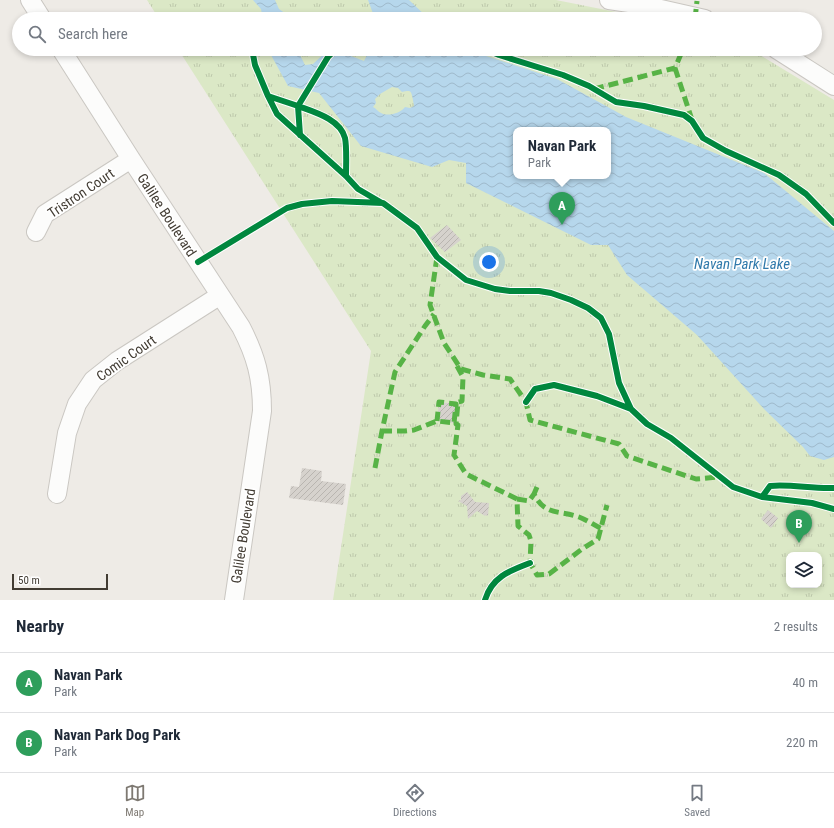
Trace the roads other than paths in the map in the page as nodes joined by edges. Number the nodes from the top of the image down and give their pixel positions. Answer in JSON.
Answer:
{"nodes":[{"id":1,"x":30,"y":0,"type":"edge"},
{"id":2,"x":609,"y":0,"type":"edge"},
{"id":3,"x":681,"y":6,"type":"edge"},
{"id":4,"x":38,"y":12,"type":"edge"},
{"id":5,"x":692,"y":12,"type":"edge"},
{"id":6,"x":65,"y":56,"type":"edge"},
{"id":7,"x":787,"y":56,"type":"edge"},
{"id":8,"x":834,"y":86,"type":"edge"},
{"id":9,"x":131,"y":159,"type":"junction"},
{"id":10,"x":36,"y":232,"type":"dead end"},
{"id":11,"x":219,"y":296,"type":"junction"},
{"id":12,"x":57,"y":494,"type":"dead end"},
{"id":13,"x":234,"y":600,"type":"edge"}],
"edges":[{"from":1,"to":4,"type":"street"},
{"from":2,"to":3,"type":"street"},
{"from":3,"to":5,"type":"street"},
{"from":6,"to":9,"type":"street","name":"Galilee Boulevard"},
{"from":7,"to":8,"type":"street"},
{"from":9,"to":10,"type":"street","name":"Tristron Court"},
{"from":9,"to":11,"type":"street","name":"Galilee Boulevard"},
{"from":11,"to":12,"type":"street","name":"Comic Court"},
{"from":11,"to":13,"type":"street","name":"Galilee Boulevard"}]}
